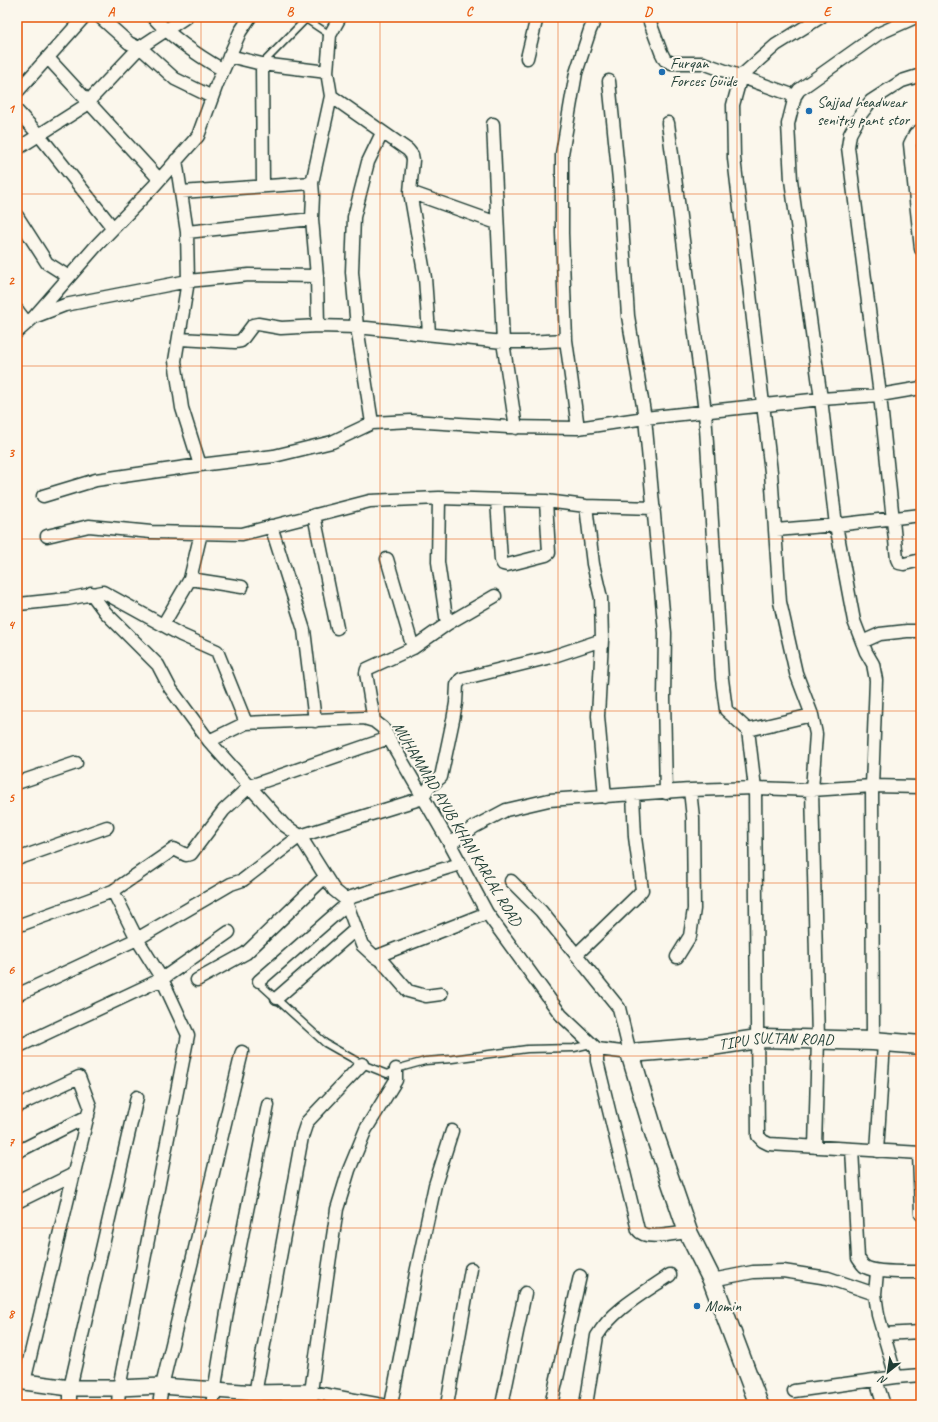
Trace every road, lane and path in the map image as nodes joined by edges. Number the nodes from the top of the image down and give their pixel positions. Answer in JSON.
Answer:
{"nodes":[{"id":1,"x":84,"y":17,"type":"edge"},
{"id":2,"x":100,"y":17,"type":"edge"},
{"id":3,"x":153,"y":17,"type":"edge"},
{"id":4,"x":186,"y":17,"type":"edge"},
{"id":5,"x":250,"y":17,"type":"edge"},
{"id":6,"x":340,"y":17,"type":"edge"},
{"id":7,"x":537,"y":17,"type":"edge"},
{"id":8,"x":596,"y":17,"type":"edge"},
{"id":9,"x":648,"y":17,"type":"edge"},
{"id":10,"x":916,"y":17,"type":"edge"},
{"id":11,"x":819,"y":18,"type":"edge"},
{"id":12,"x":165,"y":30,"type":"junction"},
{"id":13,"x":330,"y":35,"type":"junction"},
{"id":14,"x":139,"y":48,"type":"junction"},
{"id":15,"x":229,"y":56,"type":"junction"},
{"id":16,"x":48,"y":58,"type":"junction"},
{"id":17,"x":527,"y":58,"type":"dead end"},
{"id":18,"x":262,"y":64,"type":"junction"},
{"id":19,"x":223,"y":70,"type":"junction"},
{"id":20,"x":327,"y":72,"type":"junction"},
{"id":21,"x":921,"y":75,"type":"edge"},
{"id":22,"x":741,"y":76,"type":"junction"},
{"id":23,"x":609,"y":81,"type":"dead end"},
{"id":24,"x":17,"y":92,"type":"edge"},
{"id":25,"x":331,"y":96,"type":"junction"},
{"id":26,"x":796,"y":96,"type":"junction"},
{"id":27,"x":212,"y":97,"type":"junction"},
{"id":28,"x":88,"y":102,"type":"junction"},
{"id":29,"x":17,"y":111,"type":"edge"},
{"id":30,"x":668,"y":123,"type":"dead end"},
{"id":31,"x":493,"y":124,"type":"dead end"},
{"id":32,"x":921,"y":130,"type":"edge"},
{"id":33,"x":382,"y":133,"type":"junction"},
{"id":34,"x":39,"y":135,"type":"junction"},
{"id":35,"x":17,"y":149,"type":"edge"},
{"id":36,"x":176,"y":160,"type":"junction"},
{"id":37,"x":159,"y":180,"type":"junction"},
{"id":38,"x":312,"y":183,"type":"junction"},
{"id":39,"x":263,"y":185,"type":"junction"},
{"id":40,"x":181,"y":192,"type":"junction"},
{"id":41,"x":410,"y":192,"type":"junction"},
{"id":42,"x":17,"y":216,"type":"edge"},
{"id":43,"x":312,"y":219,"type":"junction"},
{"id":44,"x":497,"y":223,"type":"junction"},
{"id":45,"x":919,"y":227,"type":"edge"},
{"id":46,"x":113,"y":228,"type":"junction"},
{"id":47,"x":187,"y":232,"type":"junction"},
{"id":48,"x":921,"y":249,"type":"edge"},
{"id":49,"x":317,"y":276,"type":"junction"},
{"id":50,"x":69,"y":277,"type":"junction"},
{"id":51,"x":188,"y":281,"type":"junction"},
{"id":52,"x":17,"y":310,"type":"edge"},
{"id":53,"x":30,"y":320,"type":"junction"},
{"id":54,"x":318,"y":326,"type":"junction"},
{"id":55,"x":357,"y":327,"type":"junction"},
{"id":56,"x":17,"y":332,"type":"edge"},
{"id":57,"x":429,"y":333,"type":"junction"},
{"id":58,"x":180,"y":339,"type":"junction"},
{"id":59,"x":566,"y":340,"type":"junction"},
{"id":60,"x":503,"y":342,"type":"junction"},
{"id":61,"x":921,"y":388,"type":"edge"},
{"id":62,"x":880,"y":395,"type":"junction"},
{"id":63,"x":822,"y":399,"type":"junction"},
{"id":64,"x":764,"y":405,"type":"junction"},
{"id":65,"x":705,"y":412,"type":"junction"},
{"id":66,"x":645,"y":418,"type":"junction"},
{"id":67,"x":372,"y":423,"type":"junction"},
{"id":68,"x":516,"y":428,"type":"junction"},
{"id":69,"x":578,"y":428,"type":"junction"},
{"id":70,"x":200,"y":464,"type":"junction"},
{"id":71,"x":43,"y":496,"type":"dead end"},
{"id":72,"x":439,"y":498,"type":"junction"},
{"id":73,"x":497,"y":500,"type":"junction"},
{"id":74,"x":546,"y":501,"type":"junction"},
{"id":75,"x":586,"y":506,"type":"junction"},
{"id":76,"x":654,"y":508,"type":"junction"},
{"id":77,"x":314,"y":515,"type":"junction"},
{"id":78,"x":921,"y":515,"type":"edge"},
{"id":79,"x":892,"y":518,"type":"junction"},
{"id":80,"x":836,"y":525,"type":"junction"},
{"id":81,"x":271,"y":526,"type":"junction"},
{"id":82,"x":776,"y":530,"type":"junction"},
{"id":83,"x":200,"y":533,"type":"junction"},
{"id":84,"x":47,"y":536,"type":"dead end"},
{"id":85,"x":387,"y":559,"type":"dead end"},
{"id":86,"x":921,"y":560,"type":"edge"},
{"id":87,"x":190,"y":579,"type":"junction"},
{"id":88,"x":242,"y":587,"type":"dead end"},
{"id":89,"x":91,"y":593,"type":"junction"},
{"id":90,"x":495,"y":596,"type":"dead end"},
{"id":91,"x":19,"y":604,"type":"dead end"},
{"id":92,"x":447,"y":624,"type":"junction"},
{"id":93,"x":163,"y":625,"type":"junction"},
{"id":94,"x":337,"y":628,"type":"dead end"},
{"id":95,"x":921,"y":631,"type":"edge"},
{"id":96,"x":602,"y":640,"type":"junction"},
{"id":97,"x":862,"y":642,"type":"junction"},
{"id":98,"x":413,"y":648,"type":"junction"},
{"id":99,"x":812,"y":715,"type":"junction"},
{"id":100,"x":315,"y":721,"type":"junction"},
{"id":101,"x":374,"y":721,"type":"junction"},
{"id":102,"x":246,"y":723,"type":"junction"},
{"id":103,"x":748,"y":730,"type":"junction"},
{"id":104,"x":389,"y":738,"type":"junction"},
{"id":105,"x":209,"y":741,"type":"junction"},
{"id":106,"x":76,"y":763,"type":"dead end"},
{"id":107,"x":17,"y":783,"type":"edge"},
{"id":108,"x":250,"y":786,"type":"junction"},
{"id":109,"x":872,"y":786,"type":"junction"},
{"id":110,"x":921,"y":787,"type":"edge"},
{"id":111,"x":755,"y":788,"type":"junction"},
{"id":112,"x":690,"y":790,"type":"junction"},
{"id":113,"x":812,"y":790,"type":"junction"},
{"id":114,"x":666,"y":793,"type":"junction"},
{"id":115,"x":633,"y":795,"type":"junction"},
{"id":116,"x":605,"y":796,"type":"junction"},
{"id":117,"x":423,"y":798,"type":"junction"},
{"id":118,"x":107,"y":827,"type":"dead end"},
{"id":119,"x":300,"y":836,"type":"junction"},
{"id":120,"x":450,"y":844,"type":"junction"},
{"id":121,"x":17,"y":858,"type":"edge"},
{"id":122,"x":460,"y":864,"type":"junction"},
{"id":123,"x":326,"y":877,"type":"junction"},
{"id":124,"x":511,"y":881,"type":"dead end"},
{"id":125,"x":113,"y":891,"type":"junction"},
{"id":126,"x":346,"y":901,"type":"junction"},
{"id":127,"x":487,"y":913,"type":"junction"},
{"id":128,"x":17,"y":926,"type":"edge"},
{"id":129,"x":356,"y":929,"type":"junction"},
{"id":130,"x":229,"y":932,"type":"dead end"},
{"id":131,"x":137,"y":939,"type":"junction"},
{"id":132,"x":576,"y":954,"type":"junction"},
{"id":133,"x":375,"y":957,"type":"junction"},
{"id":134,"x":677,"y":957,"type":"dead end"},
{"id":135,"x":162,"y":980,"type":"junction"},
{"id":136,"x":197,"y":980,"type":"dead end"},
{"id":137,"x":258,"y":981,"type":"joint"},
{"id":138,"x":441,"y":994,"type":"dead end"},
{"id":139,"x":17,"y":995,"type":"edge"},
{"id":140,"x":277,"y":998,"type":"junction"},
{"id":141,"x":818,"y":1039,"type":"junction"},
{"id":142,"x":757,"y":1040,"type":"junction"},
{"id":143,"x":879,"y":1042,"type":"junction"},
{"id":144,"x":921,"y":1045,"type":"edge"},
{"id":145,"x":595,"y":1046,"type":"junction"},
{"id":146,"x":17,"y":1047,"type":"edge"},
{"id":147,"x":242,"y":1052,"type":"dead end"},
{"id":148,"x":630,"y":1053,"type":"junction"},
{"id":149,"x":362,"y":1064,"type":"junction"},
{"id":150,"x":396,"y":1069,"type":"junction"},
{"id":151,"x":137,"y":1096,"type":"dead end"},
{"id":152,"x":268,"y":1105,"type":"dead end"},
{"id":153,"x":17,"y":1106,"type":"edge"},
{"id":154,"x":88,"y":1116,"type":"junction"},
{"id":155,"x":452,"y":1131,"type":"dead end"},
{"id":156,"x":815,"y":1147,"type":"junction"},
{"id":157,"x":852,"y":1149,"type":"junction"},
{"id":158,"x":877,"y":1151,"type":"junction"},
{"id":159,"x":17,"y":1152,"type":"edge"},
{"id":160,"x":920,"y":1153,"type":"edge"},
{"id":161,"x":74,"y":1174,"type":"junction"},
{"id":162,"x":17,"y":1202,"type":"edge"},
{"id":163,"x":921,"y":1214,"type":"edge"},
{"id":164,"x":688,"y":1232,"type":"junction"},
{"id":165,"x":471,"y":1268,"type":"dead end"},
{"id":166,"x":877,"y":1272,"type":"junction"},
{"id":167,"x":921,"y":1272,"type":"edge"},
{"id":168,"x":670,"y":1275,"type":"dead end"},
{"id":169,"x":580,"y":1276,"type":"dead end"},
{"id":170,"x":712,"y":1280,"type":"junction"},
{"id":171,"x":525,"y":1293,"type":"dead end"},
{"id":172,"x":875,"y":1294,"type":"junction"},
{"id":173,"x":921,"y":1332,"type":"edge"},
{"id":174,"x":883,"y":1334,"type":"junction"},
{"id":175,"x":921,"y":1375,"type":"edge"},
{"id":176,"x":896,"y":1377,"type":"junction"},
{"id":177,"x":876,"y":1380,"type":"junction"},
{"id":178,"x":20,"y":1381,"type":"edge"},
{"id":179,"x":162,"y":1386,"type":"junction"},
{"id":180,"x":70,"y":1388,"type":"junction"},
{"id":181,"x":119,"y":1388,"type":"junction"},
{"id":182,"x":794,"y":1391,"type":"dead end"},
{"id":183,"x":213,"y":1398,"type":"edge"},
{"id":184,"x":254,"y":1399,"type":"edge"},
{"id":185,"x":310,"y":1399,"type":"edge"},
{"id":186,"x":70,"y":1405,"type":"edge"},
{"id":187,"x":118,"y":1405,"type":"edge"},
{"id":188,"x":159,"y":1405,"type":"edge"},
{"id":189,"x":382,"y":1405,"type":"edge"},
{"id":190,"x":391,"y":1405,"type":"edge"},
{"id":191,"x":447,"y":1405,"type":"edge"},
{"id":192,"x":502,"y":1405,"type":"edge"},
{"id":193,"x":551,"y":1405,"type":"edge"},
{"id":194,"x":586,"y":1405,"type":"edge"},
{"id":195,"x":759,"y":1405,"type":"edge"},
{"id":196,"x":884,"y":1405,"type":"edge"}],
"edges":[{"from":1,"to":16,"type":"street"},
{"from":2,"to":14,"type":"street"},
{"from":3,"to":12,"type":"street"},
{"from":4,"to":12,"type":"street"},
{"from":5,"to":15,"type":"street"},
{"from":6,"to":13,"type":"street"},
{"from":7,"to":17,"type":"street"},
{"from":8,"to":59,"type":"street"},
{"from":9,"to":22,"type":"street"},
{"from":10,"to":26,"type":"street"},
{"from":11,"to":22,"type":"street"},
{"from":12,"to":14,"type":"street"},
{"from":12,"to":19,"type":"street"},
{"from":13,"to":18,"type":"lane"},
{"from":13,"to":20,"type":"street"},
{"from":14,"to":27,"type":"street"},
{"from":14,"to":28,"type":"street"},
{"from":15,"to":18,"type":"street"},
{"from":15,"to":19,"type":"street"},
{"from":16,"to":24,"type":"street"},
{"from":16,"to":28,"type":"street"},
{"from":18,"to":20,"type":"street"},
{"from":18,"to":39,"type":"street"},
{"from":19,"to":27,"type":"street"},
{"from":20,"to":25,"type":"street"},
{"from":21,"to":62,"type":"street"},
{"from":22,"to":26,"type":"street"},
{"from":22,"to":64,"type":"street"},
{"from":23,"to":66,"type":"street"},
{"from":25,"to":33,"type":"street"},
{"from":25,"to":38,"type":"street"},
{"from":26,"to":63,"type":"street"},
{"from":27,"to":36,"type":"street"},
{"from":28,"to":34,"type":"street"},
{"from":28,"to":37,"type":"street"},
{"from":29,"to":34,"type":"street"},
{"from":30,"to":65,"type":"street"},
{"from":31,"to":44,"type":"street"},
{"from":32,"to":45,"type":"street"},
{"from":33,"to":41,"type":"street"},
{"from":33,"to":55,"type":"street"},
{"from":34,"to":35,"type":"street"},
{"from":34,"to":46,"type":"street"},
{"from":36,"to":37,"type":"street"},
{"from":36,"to":40,"type":"street"},
{"from":37,"to":46,"type":"street"},
{"from":38,"to":39,"type":"street"},
{"from":38,"to":43,"type":"street"},
{"from":39,"to":40,"type":"street"},
{"from":40,"to":47,"type":"street"},
{"from":41,"to":44,"type":"street"},
{"from":41,"to":57,"type":"street"},
{"from":42,"to":50,"type":"street"},
{"from":43,"to":47,"type":"street"},
{"from":43,"to":49,"type":"street"},
{"from":44,"to":60,"type":"street"},
{"from":45,"to":48,"type":"street"},
{"from":46,"to":50,"type":"street"},
{"from":47,"to":51,"type":"street"},
{"from":49,"to":51,"type":"street"},
{"from":49,"to":54,"type":"street"},
{"from":50,"to":53,"type":"street"},
{"from":51,"to":53,"type":"street"},
{"from":51,"to":58,"type":"street"},
{"from":52,"to":53,"type":"street"},
{"from":53,"to":56,"type":"street"},
{"from":54,"to":55,"type":"street"},
{"from":54,"to":58,"type":"street"},
{"from":55,"to":57,"type":"street"},
{"from":55,"to":67,"type":"street"},
{"from":57,"to":60,"type":"street"},
{"from":58,"to":70,"type":"street"},
{"from":59,"to":60,"type":"street"},
{"from":59,"to":69,"type":"street"},
{"from":60,"to":68,"type":"street"},
{"from":61,"to":62,"type":"street"},
{"from":62,"to":63,"type":"street"},
{"from":62,"to":79,"type":"street"},
{"from":63,"to":64,"type":"street"},
{"from":63,"to":80,"type":"street"},
{"from":64,"to":65,"type":"street"},
{"from":64,"to":82,"type":"street"},
{"from":65,"to":66,"type":"street"},
{"from":65,"to":103,"type":"street"},
{"from":66,"to":69,"type":"street"},
{"from":66,"to":76,"type":"street"},
{"from":67,"to":68,"type":"street"},
{"from":67,"to":70,"type":"street"},
{"from":68,"to":69,"type":"street"},
{"from":70,"to":71,"type":"street"},
{"from":72,"to":73,"type":"street"},
{"from":72,"to":77,"type":"street"},
{"from":72,"to":92,"type":"street"},
{"from":73,"to":74,"type":"street"},
{"from":73,"to":74,"type":"street"},
{"from":74,"to":75,"type":"street"},
{"from":75,"to":76,"type":"street"},
{"from":75,"to":96,"type":"street"},
{"from":76,"to":114,"type":"street"},
{"from":77,"to":81,"type":"street"},
{"from":77,"to":94,"type":"street"},
{"from":78,"to":79,"type":"street"},
{"from":79,"to":80,"type":"street"},
{"from":79,"to":86,"type":"street"},
{"from":80,"to":82,"type":"street"},
{"from":80,"to":97,"type":"street"},
{"from":81,"to":83,"type":"street"},
{"from":81,"to":100,"type":"street"},
{"from":82,"to":99,"type":"street"},
{"from":83,"to":84,"type":"street"},
{"from":83,"to":87,"type":"street"},
{"from":85,"to":98,"type":"street"},
{"from":87,"to":88,"type":"street"},
{"from":87,"to":93,"type":"street"},
{"from":89,"to":91,"type":"street"},
{"from":89,"to":93,"type":"street"},
{"from":89,"to":105,"type":"street"},
{"from":90,"to":92,"type":"street"},
{"from":92,"to":98,"type":"street"},
{"from":93,"to":102,"type":"street"},
{"from":95,"to":97,"type":"street"},
{"from":96,"to":116,"type":"street"},
{"from":96,"to":117,"type":"street"},
{"from":97,"to":109,"type":"street"},
{"from":98,"to":101,"type":"street"},
{"from":99,"to":103,"type":"street"},
{"from":99,"to":113,"type":"street"},
{"from":100,"to":101,"type":"street","name":"MUHAMMAD AYUB KHAN KARLAL ROAD"},
{"from":100,"to":102,"type":"street","name":"MUHAMMAD AYUB KHAN KARLAL ROAD"},
{"from":101,"to":104,"type":"street","name":"MUHAMMAD AYUB KHAN KARLAL ROAD"},
{"from":102,"to":105,"type":"street","name":"MUHAMMAD AYUB KHAN KARLAL ROAD"},
{"from":103,"to":111,"type":"street"},
{"from":104,"to":108,"type":"street"},
{"from":104,"to":117,"type":"street","name":"MUHAMMAD AYUB KHAN KARLAL ROAD"},
{"from":105,"to":108,"type":"street"},
{"from":106,"to":107,"type":"street"},
{"from":108,"to":119,"type":"street"},
{"from":108,"to":125,"type":"street"},
{"from":109,"to":110,"type":"street"},
{"from":109,"to":113,"type":"street"},
{"from":109,"to":143,"type":"street"},
{"from":111,"to":112,"type":"street"},
{"from":111,"to":113,"type":"street"},
{"from":111,"to":142,"type":"street"},
{"from":112,"to":114,"type":"street"},
{"from":112,"to":134,"type":"street"},
{"from":113,"to":141,"type":"street"},
{"from":114,"to":115,"type":"street"},
{"from":115,"to":116,"type":"street"},
{"from":115,"to":132,"type":"street"},
{"from":116,"to":120,"type":"street"},
{"from":117,"to":119,"type":"street"},
{"from":117,"to":120,"type":"street","name":"MUHAMMAD AYUB KHAN KARLAL ROAD"},
{"from":118,"to":121,"type":"street"},
{"from":119,"to":123,"type":"street"},
{"from":119,"to":131,"type":"street"},
{"from":120,"to":122,"type":"street","name":"MUHAMMAD AYUB KHAN KARLAL ROAD"},
{"from":122,"to":126,"type":"street"},
{"from":122,"to":127,"type":"street","name":"MUHAMMAD AYUB KHAN KARLAL ROAD"},
{"from":123,"to":126,"type":"street"},
{"from":123,"to":136,"type":"street"},
{"from":124,"to":132,"type":"street"},
{"from":125,"to":128,"type":"street"},
{"from":125,"to":131,"type":"street"},
{"from":126,"to":129,"type":"street"},
{"from":126,"to":137,"type":"street"},
{"from":127,"to":133,"type":"street"},
{"from":127,"to":145,"type":"street","name":"MUHAMMAD AYUB KHAN KARLAL ROAD"},
{"from":129,"to":133,"type":"street"},
{"from":129,"to":140,"type":"street"},
{"from":130,"to":135,"type":"street"},
{"from":131,"to":135,"type":"street"},
{"from":131,"to":139,"type":"street"},
{"from":132,"to":148,"type":"street"},
{"from":133,"to":138,"type":"street"},
{"from":135,"to":146,"type":"street"},
{"from":135,"to":181,"type":"street"},
{"from":137,"to":140,"type":"lane"},
{"from":140,"to":149,"type":"lane"},
{"from":141,"to":142,"type":"main road","name":"TIPU SULTAN ROAD"},
{"from":141,"to":143,"type":"main road","name":"TIPU SULTAN ROAD"},
{"from":141,"to":156,"type":"street"},
{"from":142,"to":148,"type":"main road","name":"TIPU SULTAN ROAD"},
{"from":142,"to":156,"type":"street"},
{"from":143,"to":144,"type":"main road","name":"TIPU SULTAN ROAD"},
{"from":143,"to":158,"type":"street"},
{"from":145,"to":148,"type":"street"},
{"from":145,"to":150,"type":"lane"},
{"from":145,"to":164,"type":"street"},
{"from":147,"to":179,"type":"street"},
{"from":148,"to":164,"type":"main road"},
{"from":149,"to":150,"type":"lane"},
{"from":149,"to":184,"type":"street"},
{"from":150,"to":185,"type":"street"},
{"from":151,"to":180,"type":"street"},
{"from":152,"to":183,"type":"street"},
{"from":153,"to":154,"type":"street"},
{"from":154,"to":159,"type":"street"},
{"from":154,"to":161,"type":"street"},
{"from":155,"to":190,"type":"street"},
{"from":156,"to":157,"type":"street"},
{"from":157,"to":158,"type":"street"},
{"from":157,"to":166,"type":"street"},
{"from":158,"to":160,"type":"street"},
{"from":160,"to":163,"type":"street"},
{"from":161,"to":162,"type":"street"},
{"from":161,"to":178,"type":"street"},
{"from":164,"to":170,"type":"main road"},
{"from":165,"to":191,"type":"street"},
{"from":166,"to":167,"type":"street"},
{"from":166,"to":172,"type":"street"},
{"from":168,"to":194,"type":"street"},
{"from":169,"to":193,"type":"street"},
{"from":170,"to":172,"type":"street"},
{"from":170,"to":195,"type":"main road"},
{"from":171,"to":192,"type":"street"},
{"from":172,"to":174,"type":"street"},
{"from":173,"to":174,"type":"street"},
{"from":174,"to":176,"type":"street"},
{"from":175,"to":176,"type":"street"},
{"from":176,"to":177,"type":"street"},
{"from":177,"to":182,"type":"street"},
{"from":177,"to":196,"type":"street"},
{"from":178,"to":180,"type":"street"},
{"from":179,"to":181,"type":"street"},
{"from":179,"to":183,"type":"street"},
{"from":179,"to":188,"type":"street"},
{"from":180,"to":181,"type":"street"},
{"from":180,"to":186,"type":"street"},
{"from":181,"to":187,"type":"street"},
{"from":183,"to":184,"type":"street"},
{"from":184,"to":185,"type":"street"},
{"from":185,"to":189,"type":"street"}]}
